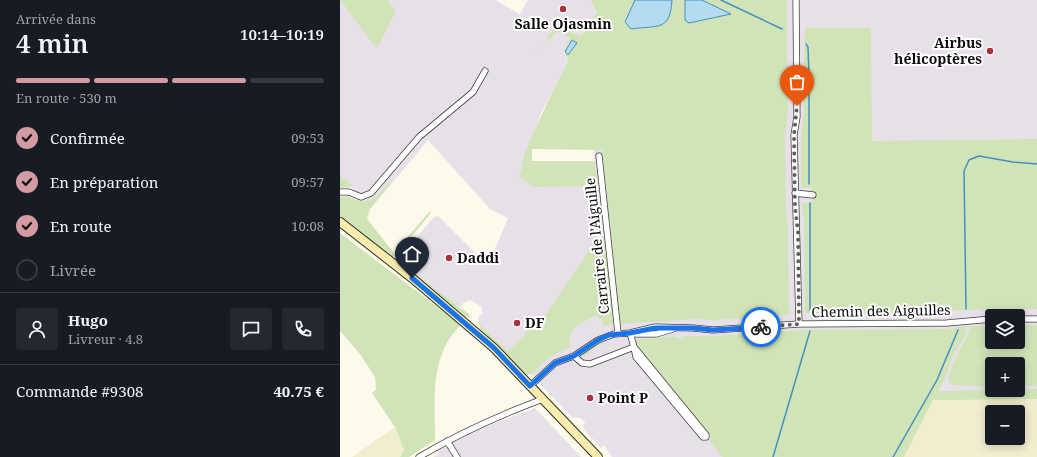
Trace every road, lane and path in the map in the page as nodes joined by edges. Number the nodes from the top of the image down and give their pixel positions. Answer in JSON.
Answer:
{"nodes":[{"id":1,"x":796,"y":0,"type":"edge"},
{"id":2,"x":485,"y":71,"type":"dead end"},
{"id":3,"x":599,"y":156,"type":"dead end"},
{"id":4,"x":340,"y":192,"type":"edge"},
{"id":5,"x":795,"y":193,"type":"junction"},
{"id":6,"x":813,"y":195,"type":"dead end"},
{"id":7,"x":340,"y":222,"type":"edge"},
{"id":8,"x":340,"y":227,"type":"edge"},
{"id":9,"x":430,"y":294,"type":"junction"},
{"id":10,"x":1025,"y":319,"type":"edge"},
{"id":11,"x":1037,"y":319,"type":"edge"},
{"id":12,"x":985,"y":320,"type":"edge"},
{"id":13,"x":799,"y":324,"type":"junction"},
{"id":14,"x":630,"y":333,"type":"junction"},
{"id":15,"x":618,"y":334,"type":"junction"},
{"id":16,"x":634,"y":347,"type":"junction"},
{"id":17,"x":574,"y":356,"type":"junction"},
{"id":18,"x":530,"y":386,"type":"junction"},
{"id":19,"x":543,"y":399,"type":"junction"},
{"id":20,"x":447,"y":441,"type":"junction"},
{"id":21,"x":419,"y":457,"type":"edge"},
{"id":22,"x":457,"y":457,"type":"edge"},
{"id":23,"x":598,"y":457,"type":"edge"}],
"edges":[{"from":1,"to":5,"type":"street"},
{"from":2,"to":4,"type":"street"},
{"from":3,"to":15,"type":"street","name":"Carraire de l'Aiguille"},
{"from":5,"to":6,"type":"street"},
{"from":5,"to":13,"type":"street"},
{"from":7,"to":9,"type":"main road"},
{"from":8,"to":9,"type":"main road"},
{"from":9,"to":18,"type":"main road"},
{"from":10,"to":11,"type":"street"},
{"from":12,"to":13,"type":"street","name":"Chemin des Aiguilles"},
{"from":13,"to":14,"type":"street","name":"Chemin des Aiguilles"},
{"from":14,"to":15,"type":"street","name":"Carraire de l'Aiguille"},
{"from":14,"to":16,"type":"street"},
{"from":15,"to":17,"type":"street","name":"Carraire de l'Aiguille"},
{"from":16,"to":16,"type":"street"},
{"from":16,"to":17,"type":"street"},
{"from":17,"to":18,"type":"street","name":"Carraire de l'Aiguille"},
{"from":18,"to":19,"type":"main road"},
{"from":19,"to":20,"type":"street"},
{"from":19,"to":23,"type":"main road"},
{"from":20,"to":21,"type":"street"},
{"from":20,"to":22,"type":"street"}]}
